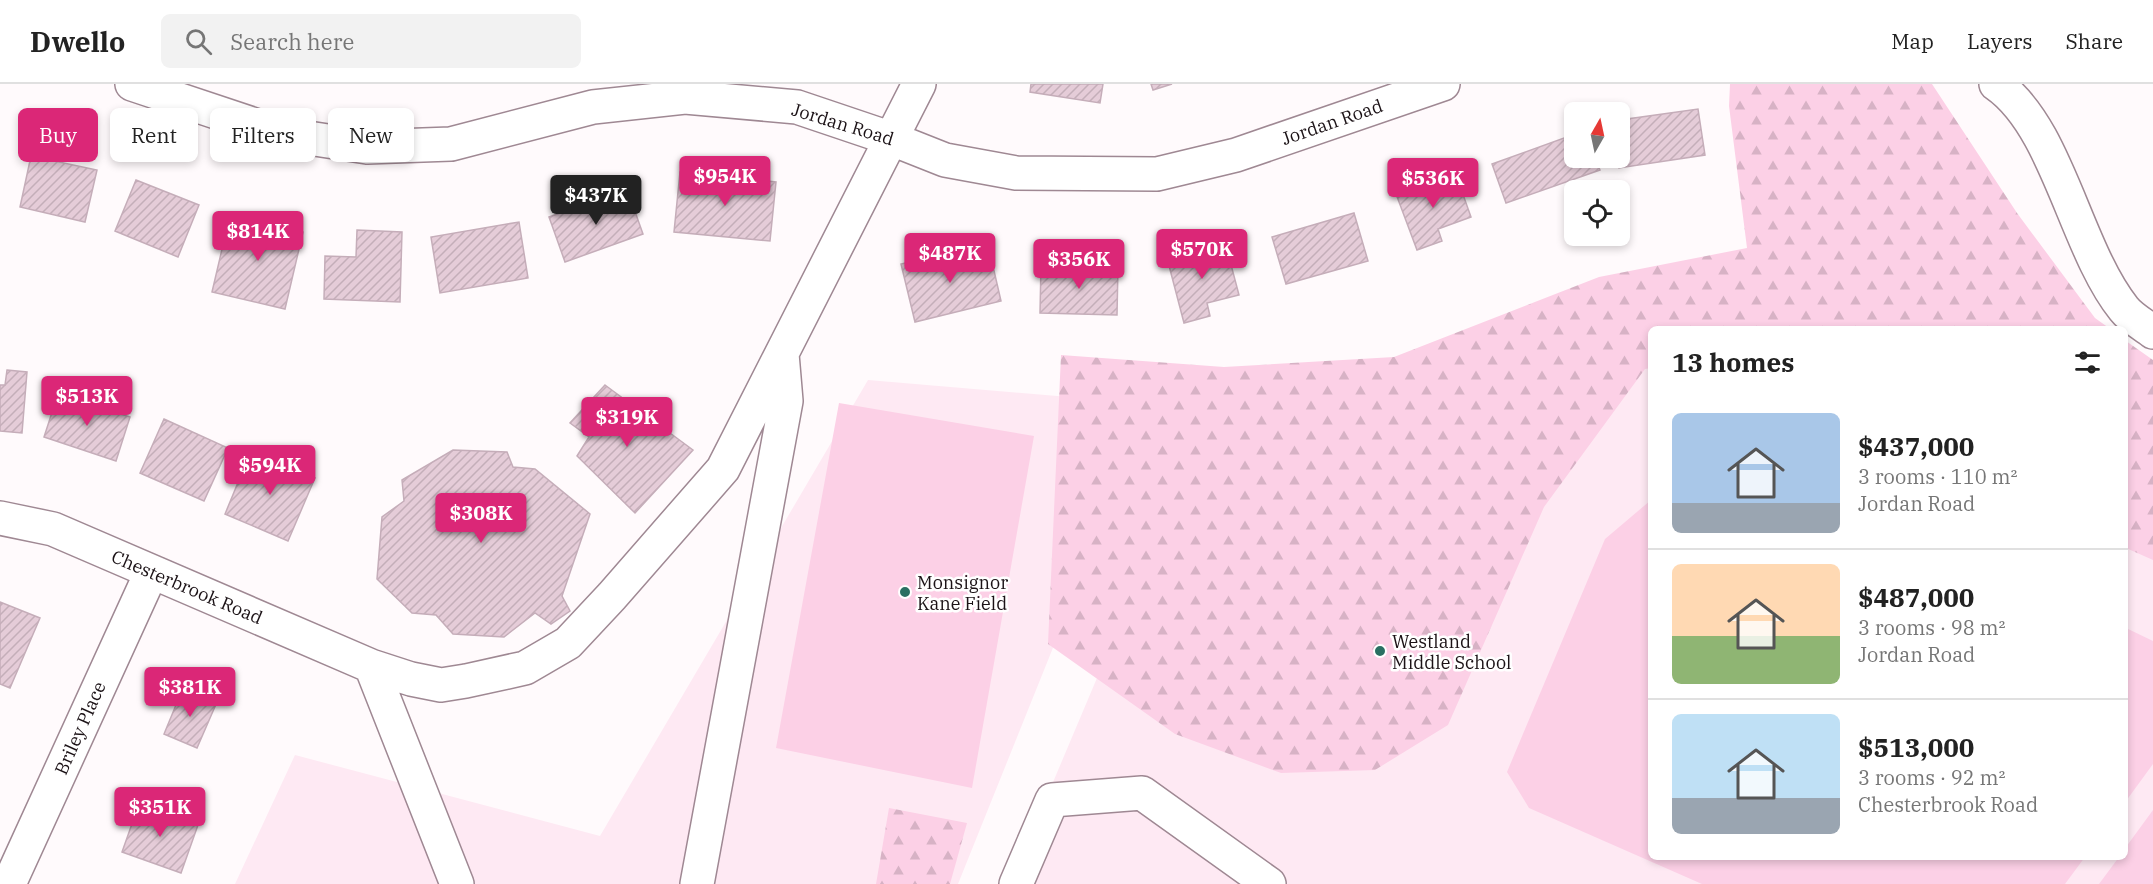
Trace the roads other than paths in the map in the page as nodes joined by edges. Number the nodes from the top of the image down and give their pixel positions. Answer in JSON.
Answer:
{"nodes":[{"id":1,"x":132,"y":84,"type":"edge"},
{"id":2,"x":919,"y":84,"type":"edge"},
{"id":3,"x":1443,"y":84,"type":"edge"},
{"id":4,"x":1996,"y":84,"type":"edge"},
{"id":5,"x":892,"y":139,"type":"junction"},
{"id":6,"x":2153,"y":332,"type":"edge"},
{"id":7,"x":782,"y":353,"type":"junction"},
{"id":8,"x":0,"y":518,"type":"edge"},
{"id":9,"x":151,"y":573,"type":"junction"},
{"id":10,"x":371,"y":666,"type":"junction"},
{"id":11,"x":9,"y":884,"type":"edge"},
{"id":12,"x":457,"y":884,"type":"edge"},
{"id":13,"x":697,"y":884,"type":"edge"},
{"id":14,"x":1016,"y":884,"type":"edge"},
{"id":15,"x":1269,"y":884,"type":"edge"}],
"edges":[{"from":1,"to":5,"type":"street","name":"Jordan Road"},
{"from":2,"to":5,"type":"street","name":"Chesterbrook Road"},
{"from":3,"to":5,"type":"street","name":"Jordan Road"},
{"from":4,"to":6,"type":"street"},
{"from":5,"to":7,"type":"street","name":"Chesterbrook Road"},
{"from":7,"to":10,"type":"street","name":"Chesterbrook Road"},
{"from":7,"to":13,"type":"street"},
{"from":8,"to":9,"type":"street","name":"Chesterbrook Road"},
{"from":9,"to":10,"type":"street","name":"Chesterbrook Road"},
{"from":9,"to":11,"type":"street","name":"Briley Place"},
{"from":10,"to":12,"type":"street"},
{"from":14,"to":15,"type":"street"}]}
